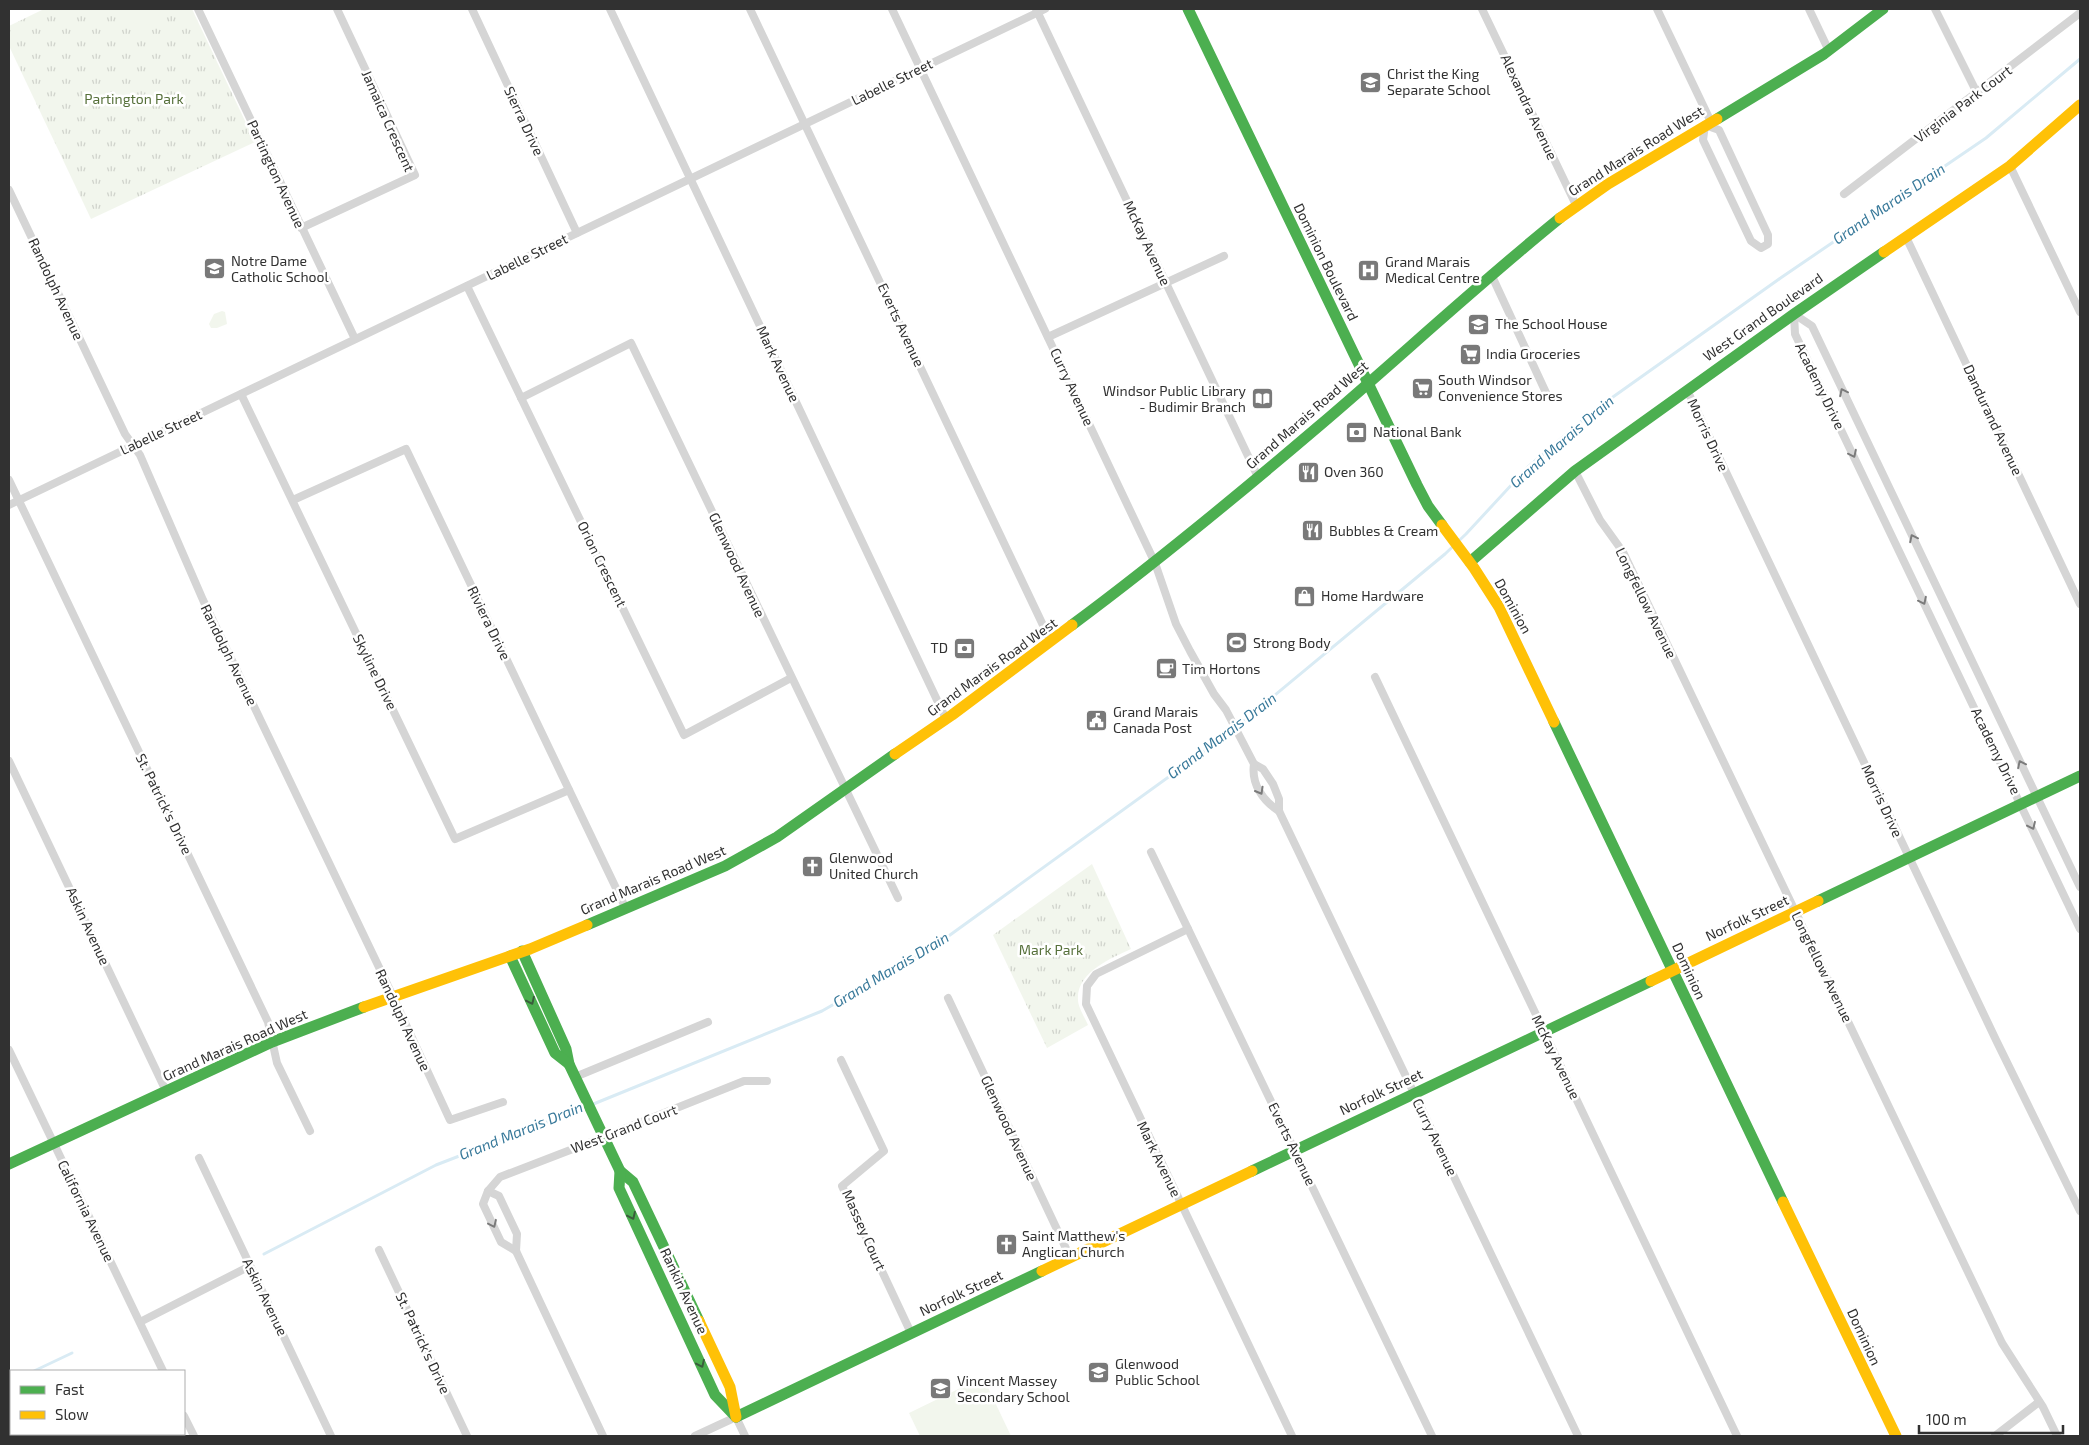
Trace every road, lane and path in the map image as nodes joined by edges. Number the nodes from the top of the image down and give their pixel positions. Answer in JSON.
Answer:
{"nodes":[{"id":1,"x":198,"y":9,"type":"edge"},
{"id":2,"x":337,"y":9,"type":"edge"},
{"id":3,"x":472,"y":9,"type":"edge"},
{"id":4,"x":610,"y":9,"type":"edge"},
{"id":5,"x":750,"y":9,"type":"edge"},
{"id":6,"x":892,"y":9,"type":"edge"},
{"id":7,"x":1188,"y":9,"type":"edge"},
{"id":8,"x":1482,"y":9,"type":"edge"},
{"id":9,"x":1657,"y":9,"type":"edge"},
{"id":10,"x":1809,"y":9,"type":"edge"},
{"id":11,"x":1883,"y":9,"type":"edge"},
{"id":12,"x":1935,"y":9,"type":"edge"},
{"id":13,"x":1039,"y":10,"type":"edge"},
{"id":14,"x":2080,"y":13,"type":"edge"},
{"id":15,"x":1829,"y":51,"type":"junction"},
{"id":16,"x":921,"y":68,"type":"junction"},
{"id":17,"x":1977,"y":93,"type":"junction"},
{"id":18,"x":2080,"y":105,"type":"edge"},
{"id":19,"x":1708,"y":123,"type":"junction"},
{"id":20,"x":805,"y":124,"type":"junction"},
{"id":21,"x":2010,"y":166,"type":"junction"},
{"id":22,"x":690,"y":178,"type":"junction"},
{"id":23,"x":9,"y":190,"type":"edge"},
{"id":24,"x":1844,"y":194,"type":"dead end"},
{"id":25,"x":1576,"y":205,"type":"junction"},
{"id":26,"x":301,"y":228,"type":"junction"},
{"id":27,"x":577,"y":233,"type":"junction"},
{"id":28,"x":1906,"y":237,"type":"junction"},
{"id":29,"x":1224,"y":256,"type":"dead end"},
{"id":30,"x":1491,"y":274,"type":"junction"},
{"id":31,"x":1166,"y":283,"type":"junction"},
{"id":32,"x":466,"y":286,"type":"junction"},
{"id":33,"x":2080,"y":312,"type":"edge"},
{"id":34,"x":1794,"y":314,"type":"junction"},
{"id":35,"x":1048,"y":337,"type":"junction"},
{"id":36,"x":355,"y":339,"type":"junction"},
{"id":37,"x":1367,"y":382,"type":"junction"},
{"id":38,"x":1686,"y":390,"type":"junction"},
{"id":39,"x":241,"y":394,"type":"junction"},
{"id":40,"x":1548,"y":397,"type":"dead end"},
{"id":41,"x":521,"y":398,"type":"junction"},
{"id":42,"x":133,"y":445,"type":"junction"},
{"id":43,"x":1575,"y":471,"type":"junction"},
{"id":44,"x":1258,"y":477,"type":"junction"},
{"id":45,"x":9,"y":480,"type":"edge"},
{"id":46,"x":18,"y":500,"type":"junction"},
{"id":47,"x":293,"y":500,"type":"junction"},
{"id":48,"x":9,"y":505,"type":"edge"},
{"id":49,"x":1442,"y":526,"type":"joint"},
{"id":50,"x":1470,"y":562,"type":"junction"},
{"id":51,"x":1156,"y":563,"type":"junction"},
{"id":52,"x":2080,"y":604,"type":"edge"},
{"id":53,"x":1051,"y":642,"type":"junction"},
{"id":54,"x":1375,"y":677,"type":"dead end"},
{"id":55,"x":791,"y":678,"type":"junction"},
{"id":56,"x":946,"y":719,"type":"junction"},
{"id":57,"x":9,"y":761,"type":"edge"},
{"id":58,"x":1254,"y":764,"type":"junction"},
{"id":59,"x":2080,"y":776,"type":"edge"},
{"id":60,"x":569,"y":790,"type":"junction"},
{"id":61,"x":845,"y":791,"type":"junction"},
{"id":62,"x":2037,"y":797,"type":"junction"},
{"id":63,"x":2021,"y":804,"type":"junction"},
{"id":64,"x":1280,"y":811,"type":"junction"},
{"id":65,"x":1152,"y":852,"type":"dead end"},
{"id":66,"x":1909,"y":858,"type":"junction"},
{"id":67,"x":2080,"y":887,"type":"edge"},
{"id":68,"x":898,"y":898,"type":"dead end"},
{"id":69,"x":626,"y":908,"type":"junction"},
{"id":70,"x":1795,"y":912,"type":"junction"},
{"id":71,"x":1188,"y":929,"type":"junction"},
{"id":72,"x":2080,"y":929,"type":"edge"},
{"id":73,"x":522,"y":951,"type":"junction"},
{"id":74,"x":510,"y":956,"type":"junction"},
{"id":75,"x":1672,"y":970,"type":"junction"},
{"id":76,"x":393,"y":996,"type":"junction"},
{"id":77,"x":948,"y":998,"type":"dead end"},
{"id":78,"x":708,"y":1022,"type":"dead end"},
{"id":79,"x":1544,"y":1032,"type":"junction"},
{"id":80,"x":272,"y":1042,"type":"junction"},
{"id":81,"x":9,"y":1050,"type":"edge"},
{"id":82,"x":841,"y":1060,"type":"dead end"},
{"id":83,"x":569,"y":1064,"type":"junction"},
{"id":84,"x":767,"y":1081,"type":"dead end"},
{"id":85,"x":577,"y":1082,"type":"junction"},
{"id":86,"x":166,"y":1092,"type":"junction"},
{"id":87,"x":1414,"y":1093,"type":"junction"},
{"id":88,"x":503,"y":1102,"type":"dead end"},
{"id":89,"x":310,"y":1131,"type":"dead end"},
{"id":90,"x":602,"y":1133,"type":"junction"},
{"id":91,"x":53,"y":1143,"type":"junction"},
{"id":92,"x":1295,"y":1150,"type":"junction"},
{"id":93,"x":199,"y":1158,"type":"dead end"},
{"id":94,"x":9,"y":1164,"type":"edge"},
{"id":95,"x":620,"y":1171,"type":"junction"},
{"id":96,"x":488,"y":1191,"type":"junction"},
{"id":97,"x":1181,"y":1204,"type":"junction"},
{"id":98,"x":2080,"y":1212,"type":"edge"},
{"id":99,"x":379,"y":1250,"type":"dead end"},
{"id":100,"x":516,"y":1250,"type":"junction"},
{"id":101,"x":1070,"y":1257,"type":"junction"},
{"id":102,"x":250,"y":1266,"type":"junction"},
{"id":103,"x":140,"y":1322,"type":"junction"},
{"id":104,"x":911,"y":1333,"type":"junction"},
{"id":105,"x":163,"y":1370,"type":"edge"},
{"id":106,"x":2039,"y":1402,"type":"junction"},
{"id":107,"x":736,"y":1416,"type":"junction"},
{"id":108,"x":185,"y":1418,"type":"edge"},
{"id":109,"x":194,"y":1436,"type":"edge"},
{"id":110,"x":331,"y":1436,"type":"edge"},
{"id":111,"x":467,"y":1436,"type":"edge"},
{"id":112,"x":603,"y":1436,"type":"edge"},
{"id":113,"x":695,"y":1436,"type":"edge"},
{"id":114,"x":745,"y":1436,"type":"edge"},
{"id":115,"x":1292,"y":1436,"type":"edge"},
{"id":116,"x":1432,"y":1436,"type":"edge"},
{"id":117,"x":1578,"y":1436,"type":"edge"},
{"id":118,"x":1737,"y":1436,"type":"edge"},
{"id":119,"x":1896,"y":1436,"type":"edge"},
{"id":120,"x":1995,"y":1436,"type":"edge"},
{"id":121,"x":2057,"y":1436,"type":"edge"}],
"edges":[{"from":1,"to":26,"type":"street","name":"Partington Avenue"},
{"from":2,"to":26,"type":"street","name":"Jamaica Crescent"},
{"from":3,"to":27,"type":"street","name":"Sierra Drive"},
{"from":4,"to":22,"type":"street","name":"Mark Avenue"},
{"from":5,"to":20,"type":"street","name":"Everts Avenue"},
{"from":6,"to":16,"type":"street","name":"Curry Avenue"},
{"from":7,"to":37,"type":"street","name":"Dominion Boulevard"},
{"from":8,"to":25,"type":"street","name":"Alexandra Avenue"},
{"from":9,"to":19,"type":"street"},
{"from":10,"to":15,"type":"street"},
{"from":11,"to":15,"type":"street","name":"Grand Marais Road West"},
{"from":12,"to":17,"type":"street"},
{"from":13,"to":16,"type":"street","name":"Labelle Street"},
{"from":13,"to":31,"type":"street","name":"McKay Avenue"},
{"from":14,"to":17,"type":"street","name":"Virginia Park Court"},
{"from":15,"to":19,"type":"street","name":"Grand Marais Road West"},
{"from":16,"to":20,"type":"street","name":"Labelle Street"},
{"from":16,"to":35,"type":"street","name":"Curry Avenue"},
{"from":17,"to":24,"type":"street","name":"Virginia Park Court"},
{"from":18,"to":21,"type":"street","name":"West Grand Boulevard"},
{"from":19,"to":19,"type":"street"},
{"from":19,"to":25,"type":"street","name":"Grand Marais Road West"},
{"from":20,"to":22,"type":"street","name":"Labelle Street"},
{"from":20,"to":53,"type":"street","name":"Everts Avenue"},
{"from":21,"to":28,"type":"street","name":"West Grand Boulevard"},
{"from":21,"to":33,"type":"street"},
{"from":22,"to":27,"type":"street","name":"Labelle Street"},
{"from":22,"to":56,"type":"street","name":"Mark Avenue"},
{"from":23,"to":42,"type":"street","name":"Randolph Avenue"},
{"from":25,"to":30,"type":"street","name":"Grand Marais Road West"},
{"from":26,"to":36,"type":"street","name":"Partington Avenue"},
{"from":27,"to":32,"type":"street","name":"Labelle Street"},
{"from":28,"to":34,"type":"street","name":"West Grand Boulevard"},
{"from":28,"to":52,"type":"street","name":"Dandurand Avenue"},
{"from":29,"to":31,"type":"street"},
{"from":30,"to":37,"type":"street","name":"Grand Marais Road West"},
{"from":30,"to":40,"type":"street"},
{"from":31,"to":35,"type":"street"},
{"from":31,"to":44,"type":"street","name":"McKay Avenue"},
{"from":32,"to":36,"type":"street","name":"Labelle Street"},
{"from":32,"to":41,"type":"street","name":"Orion Crescent"},
{"from":34,"to":38,"type":"street","name":"West Grand Boulevard"},
{"from":62,"to":34,"type":"street","name":"Academy Drive","one_way":true},
{"from":34,"to":63,"type":"street","name":"Academy Drive","one_way":true},
{"from":35,"to":51,"type":"street","name":"Curry Avenue"},
{"from":36,"to":39,"type":"street","name":"Labelle Street"},
{"from":37,"to":44,"type":"street","name":"Grand Marais Road West"},
{"from":37,"to":49,"type":"street","name":"Dominion Boulevard"},
{"from":38,"to":43,"type":"street","name":"West Grand Boulevard"},
{"from":38,"to":66,"type":"street","name":"Morris Drive"},
{"from":39,"to":42,"type":"street","name":"Labelle Street"},
{"from":39,"to":47,"type":"street","name":"Skyline Drive"},
{"from":41,"to":55,"type":"street","name":"Glenwood Avenue"},
{"from":41,"to":55,"type":"street","name":"Orion Crescent"},
{"from":42,"to":46,"type":"street","name":"Labelle Street"},
{"from":42,"to":76,"type":"street","name":"Randolph Avenue"},
{"from":43,"to":50,"type":"street","name":"West Grand Boulevard"},
{"from":43,"to":70,"type":"street","name":"Longfellow Avenue"},
{"from":44,"to":51,"type":"street","name":"Grand Marais Road West"},
{"from":45,"to":46,"type":"street","name":"St. Patrick's Drive"},
{"from":46,"to":48,"type":"street","name":"Labelle Street"},
{"from":46,"to":80,"type":"street","name":"St. Patrick's Drive"},
{"from":47,"to":60,"type":"street","name":"Skyline Drive"},
{"from":47,"to":60,"type":"street","name":"Riviera Drive"},
{"from":49,"to":50,"type":"street","name":"Dominion"},
{"from":50,"to":75,"type":"street","name":"Dominion"},
{"from":51,"to":53,"type":"street","name":"Grand Marais Road West"},
{"from":51,"to":58,"type":"street","name":"Curry Avenue"},
{"from":53,"to":56,"type":"street","name":"Grand Marais Road West"},
{"from":54,"to":79,"type":"street","name":"McKay Avenue"},
{"from":55,"to":61,"type":"street","name":"Glenwood Avenue"},
{"from":56,"to":61,"type":"street","name":"Grand Marais Road West"},
{"from":57,"to":86,"type":"street","name":"Askin Avenue"},
{"from":58,"to":64,"type":"street","name":"Curry Avenue"},
{"from":58,"to":64,"type":"street","name":"Curry Avenue","one_way":true},
{"from":59,"to":62,"type":"street","name":"Norfolk Street"},
{"from":60,"to":69,"type":"street","name":"Riviera Drive"},
{"from":61,"to":68,"type":"street","name":"Glenwood Avenue"},
{"from":61,"to":69,"type":"street","name":"Grand Marais Road West"},
{"from":62,"to":63,"type":"street","name":"Norfolk Street"},
{"from":62,"to":67,"type":"street","name":"Academy Drive"},
{"from":63,"to":66,"type":"street","name":"Norfolk Street"},
{"from":63,"to":72,"type":"street","name":"Academy Drive","one_way":true},
{"from":64,"to":87,"type":"street","name":"Curry Avenue"},
{"from":65,"to":71,"type":"street","name":"Everts Avenue"},
{"from":66,"to":70,"type":"street","name":"Norfolk Street"},
{"from":66,"to":98,"type":"street","name":"Morris Drive"},
{"from":69,"to":73,"type":"street","name":"Grand Marais Road West"},
{"from":70,"to":75,"type":"street","name":"Norfolk Street"},
{"from":70,"to":106,"type":"street","name":"Longfellow Avenue"},
{"from":71,"to":92,"type":"street","name":"Everts Avenue"},
{"from":71,"to":97,"type":"street","name":"Mark Avenue"},
{"from":73,"to":74,"type":"street","name":"Grand Marais Road West"},
{"from":73,"to":83,"type":"street","name":"Rankin Avenue"},
{"from":74,"to":76,"type":"street","name":"Grand Marais Road West"},
{"from":74,"to":83,"type":"street","name":"Rankin Avenue","one_way":true},
{"from":75,"to":79,"type":"street","name":"Norfolk Street"},
{"from":75,"to":119,"type":"street","name":"Dominion"},
{"from":76,"to":80,"type":"street","name":"Grand Marais Road West"},
{"from":76,"to":88,"type":"street","name":"Randolph Avenue"},
{"from":77,"to":101,"type":"street","name":"Glenwood Avenue"},
{"from":78,"to":85,"type":"street"},
{"from":79,"to":87,"type":"street","name":"Norfolk Street"},
{"from":79,"to":118,"type":"street","name":"McKay Avenue"},
{"from":80,"to":86,"type":"street","name":"Grand Marais Road West"},
{"from":80,"to":89,"type":"street","name":"St. Patrick's Drive"},
{"from":81,"to":91,"type":"street","name":"California Avenue"},
{"from":82,"to":104,"type":"street","name":"Massey Court"},
{"from":83,"to":85,"type":"street","name":"Rankin Avenue"},
{"from":84,"to":90,"type":"street","name":"West Grand Court"},
{"from":85,"to":90,"type":"street","name":"Rankin Avenue"},
{"from":86,"to":91,"type":"street","name":"Grand Marais Road West"},
{"from":87,"to":92,"type":"street","name":"Norfolk Street"},
{"from":87,"to":117,"type":"street","name":"Curry Avenue"},
{"from":90,"to":95,"type":"street","name":"Rankin Avenue"},
{"from":90,"to":96,"type":"street","name":"West Grand Court"},
{"from":91,"to":94,"type":"street","name":"Grand Marais Road West"},
{"from":91,"to":103,"type":"street","name":"California Avenue"},
{"from":92,"to":97,"type":"street","name":"Norfolk Street"},
{"from":92,"to":116,"type":"street","name":"Everts Avenue"},
{"from":93,"to":102,"type":"street","name":"Askin Avenue"},
{"from":95,"to":107,"type":"street","name":"Rankin Avenue"},
{"from":95,"to":107,"type":"street","name":"Rankin Avenue","one_way":true},
{"from":96,"to":100,"type":"street"},
{"from":96,"to":100,"type":"street","one_way":true},
{"from":97,"to":101,"type":"street","name":"Norfolk Street"},
{"from":97,"to":115,"type":"street","name":"Mark Avenue"},
{"from":99,"to":111,"type":"street","name":"St. Patrick's Drive"},
{"from":100,"to":112,"type":"street"},
{"from":101,"to":104,"type":"street","name":"Norfolk Street"},
{"from":102,"to":103,"type":"street"},
{"from":102,"to":110,"type":"street","name":"Askin Avenue"},
{"from":103,"to":105,"type":"street","name":"California Avenue"},
{"from":104,"to":107,"type":"street","name":"Norfolk Street"},
{"from":106,"to":120,"type":"street"},
{"from":106,"to":121,"type":"street","name":"Longfellow Avenue"},
{"from":107,"to":113,"type":"street","name":"Norfolk Street"},
{"from":107,"to":114,"type":"street","name":"Rankin Avenue"},
{"from":108,"to":109,"type":"street"}]}
